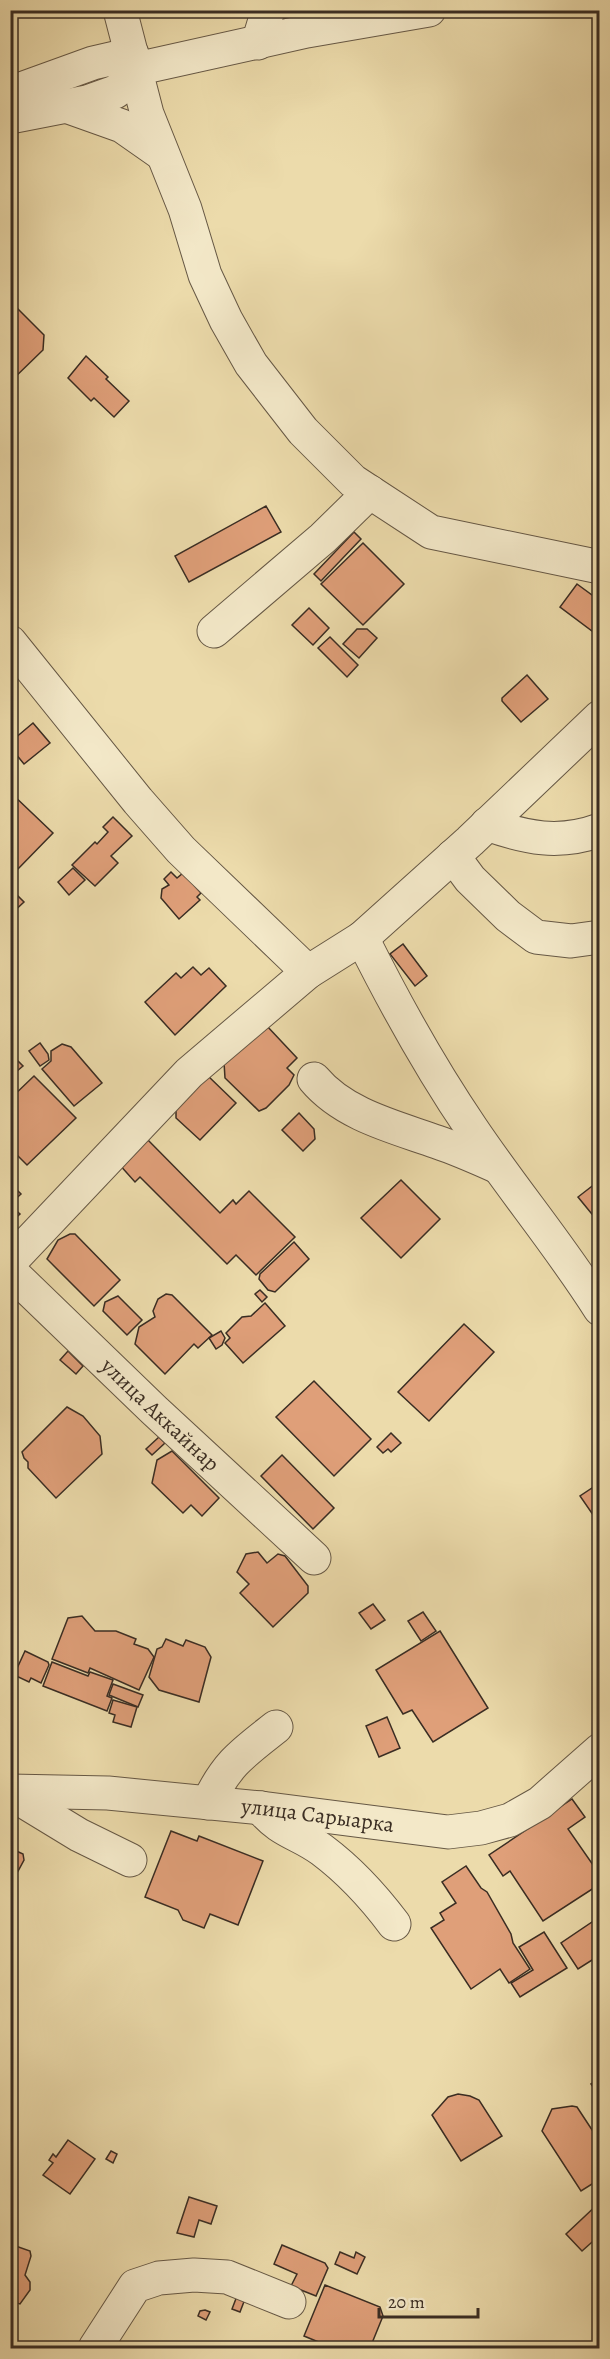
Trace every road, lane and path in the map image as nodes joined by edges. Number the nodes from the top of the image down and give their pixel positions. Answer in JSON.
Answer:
{"nodes":[{"id":1,"x":120,"y":10,"type":"edge"},
{"id":2,"x":268,"y":10,"type":"edge"},
{"id":3,"x":391,"y":10,"type":"edge"},
{"id":4,"x":429,"y":10,"type":"edge"},
{"id":5,"x":354,"y":24,"type":"junction"},
{"id":6,"x":258,"y":43,"type":"junction"},
{"id":7,"x":135,"y":66,"type":"junction"},
{"id":8,"x":10,"y":93,"type":"edge"},
{"id":9,"x":63,"y":105,"type":"junction"},
{"id":10,"x":10,"y":117,"type":"edge"},
{"id":11,"x":162,"y":154,"type":"junction"},
{"id":12,"x":370,"y":492,"type":"junction"},
{"id":13,"x":600,"y":567,"type":"edge"},
{"id":14,"x":214,"y":631,"type":"dead end"},
{"id":15,"x":10,"y":642,"type":"edge"},
{"id":16,"x":600,"y":717,"type":"edge"},
{"id":17,"x":487,"y":824,"type":"junction"},
{"id":18,"x":600,"y":830,"type":"edge"},
{"id":19,"x":453,"y":856,"type":"junction"},
{"id":20,"x":363,"y":938,"type":"junction"},
{"id":21,"x":600,"y":938,"type":"edge"},
{"id":22,"x":308,"y":972,"type":"junction"},
{"id":23,"x":314,"y":1079,"type":"dead end"},
{"id":24,"x":498,"y":1167,"type":"junction"},
{"id":25,"x":10,"y":1262,"type":"edge"},
{"id":26,"x":10,"y":1271,"type":"edge"},
{"id":27,"x":600,"y":1309,"type":"edge"},
{"id":28,"x":314,"y":1558,"type":"dead end"},
{"id":29,"x":276,"y":1727,"type":"dead end"},
{"id":30,"x":600,"y":1750,"type":"edge"},
{"id":31,"x":10,"y":1792,"type":"edge"},
{"id":32,"x":208,"y":1803,"type":"junction"},
{"id":33,"x":261,"y":1808,"type":"junction"},
{"id":34,"x":129,"y":1860,"type":"dead end"},
{"id":35,"x":394,"y":1924,"type":"dead end"},
{"id":36,"x":289,"y":2302,"type":"dead end"},
{"id":37,"x":95,"y":2349,"type":"edge"}],
"edges":[{"from":1,"to":7,"type":"street"},
{"from":2,"to":6,"type":"street"},
{"from":3,"to":5,"type":"street"},
{"from":4,"to":5,"type":"street"},
{"from":5,"to":6,"type":"street"},
{"from":6,"to":7,"type":"street"},
{"from":7,"to":8,"type":"street"},
{"from":7,"to":9,"type":"street"},
{"from":7,"to":11,"type":"street"},
{"from":9,"to":10,"type":"street"},
{"from":9,"to":11,"type":"street"},
{"from":11,"to":12,"type":"street"},
{"from":12,"to":13,"type":"street"},
{"from":12,"to":14,"type":"street"},
{"from":15,"to":22,"type":"street"},
{"from":16,"to":17,"type":"street"},
{"from":17,"to":18,"type":"street"},
{"from":17,"to":19,"type":"street"},
{"from":19,"to":20,"type":"street"},
{"from":19,"to":21,"type":"street"},
{"from":20,"to":22,"type":"street"},
{"from":20,"to":24,"type":"street"},
{"from":22,"to":25,"type":"street"},
{"from":23,"to":24,"type":"street"},
{"from":24,"to":27,"type":"street"},
{"from":26,"to":28,"type":"street","name":"улица Аккайнар"},
{"from":29,"to":32,"type":"street"},
{"from":30,"to":33,"type":"street","name":"улица Сарыарка"},
{"from":31,"to":32,"type":"street","name":"улица Сарыарка"},
{"from":31,"to":34,"type":"street"},
{"from":32,"to":33,"type":"street","name":"улица Сарыарка"},
{"from":33,"to":35,"type":"street"},
{"from":36,"to":37,"type":"street"}]}
